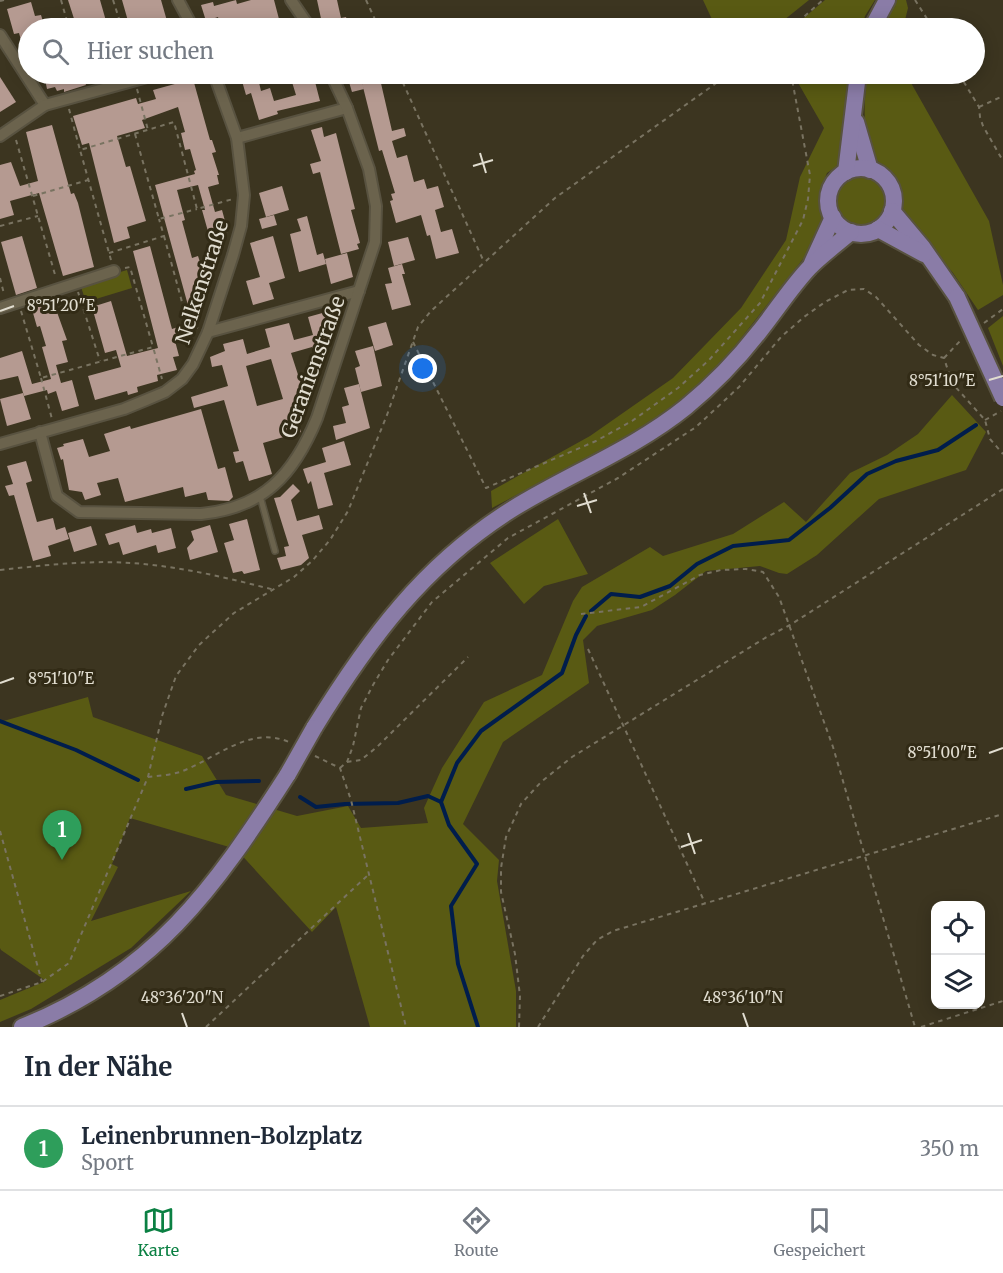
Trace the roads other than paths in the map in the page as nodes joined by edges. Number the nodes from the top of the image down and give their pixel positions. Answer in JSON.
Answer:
{"nodes":[{"id":1,"x":178,"y":0,"type":"edge"},
{"id":2,"x":291,"y":0,"type":"edge"},
{"id":3,"x":887,"y":0,"type":"edge"},
{"id":4,"x":188,"y":18,"type":"edge"},
{"id":5,"x":303,"y":18,"type":"edge"},
{"id":6,"x":877,"y":18,"type":"edge"},
{"id":7,"x":0,"y":35,"type":"edge"},
{"id":8,"x":18,"y":63,"type":"edge"},
{"id":9,"x":32,"y":84,"type":"edge"},
{"id":10,"x":123,"y":84,"type":"edge"},
{"id":11,"x":218,"y":84,"type":"edge"},
{"id":12,"x":336,"y":84,"type":"edge"},
{"id":13,"x":857,"y":84,"type":"edge"},
{"id":14,"x":45,"y":105,"type":"junction"},
{"id":15,"x":347,"y":108,"type":"junction"},
{"id":16,"x":854,"y":113,"type":"junction"},
{"id":17,"x":0,"y":136,"type":"edge"},
{"id":18,"x":237,"y":138,"type":"junction"},
{"id":19,"x":870,"y":170,"type":"junction"},
{"id":20,"x":846,"y":172,"type":"junction"},
{"id":21,"x":892,"y":211,"type":"junction"},
{"id":22,"x":833,"y":217,"type":"junction"},
{"id":23,"x":878,"y":229,"type":"junction"},
{"id":24,"x":851,"y":232,"type":"junction"},
{"id":25,"x":930,"y":258,"type":"junction"},
{"id":26,"x":810,"y":267,"type":"junction"},
{"id":27,"x":114,"y":271,"type":"road end"},
{"id":28,"x":359,"y":291,"type":"junction"},
{"id":29,"x":9,"y":306,"type":"edge"},
{"id":30,"x":208,"y":332,"type":"junction"},
{"id":31,"x":1003,"y":398,"type":"edge"},
{"id":32,"x":40,"y":432,"type":"junction"},
{"id":33,"x":0,"y":442,"type":"edge"},
{"id":34,"x":260,"y":496,"type":"junction"},
{"id":35,"x":275,"y":550,"type":"dead end"},
{"id":36,"x":22,"y":1027,"type":"edge"}],
"edges":[{"from":1,"to":4,"type":"street"},
{"from":2,"to":5,"type":"street"},
{"from":3,"to":6,"type":"main road"},
{"from":7,"to":8,"type":"street"},
{"from":9,"to":14,"type":"street"},
{"from":10,"to":14,"type":"street"},
{"from":11,"to":18,"type":"street","name":"Nelkenstraße"},
{"from":12,"to":15,"type":"street","name":"Geranienstraße"},
{"from":13,"to":16,"type":"main road"},
{"from":14,"to":17,"type":"street"},
{"from":15,"to":18,"type":"street"},
{"from":15,"to":28,"type":"street","name":"Geranienstraße"},
{"from":16,"to":19,"type":"main road"},
{"from":16,"to":20,"type":"main road"},
{"from":18,"to":30,"type":"street","name":"Nelkenstraße"},
{"from":19,"to":20,"type":"main road"},
{"from":19,"to":21,"type":"main road"},
{"from":20,"to":22,"type":"main road"},
{"from":21,"to":23,"type":"main road"},
{"from":21,"to":25,"type":"main road"},
{"from":22,"to":24,"type":"main road"},
{"from":22,"to":26,"type":"main road"},
{"from":23,"to":24,"type":"main road"},
{"from":23,"to":25,"type":"main road"},
{"from":24,"to":26,"type":"main road"},
{"from":25,"to":31,"type":"main road","bridge":true},
{"from":26,"to":36,"type":"main road","bridge":true},
{"from":27,"to":29,"type":"street"},
{"from":28,"to":30,"type":"street"},
{"from":28,"to":34,"type":"street","name":"Geranienstraße"},
{"from":30,"to":32,"type":"street","name":"Nelkenstraße"},
{"from":32,"to":33,"type":"street","name":"Nelkenstraße"},
{"from":32,"to":34,"type":"street","name":"Geranienstraße"},
{"from":34,"to":35,"type":"lane"}]}
